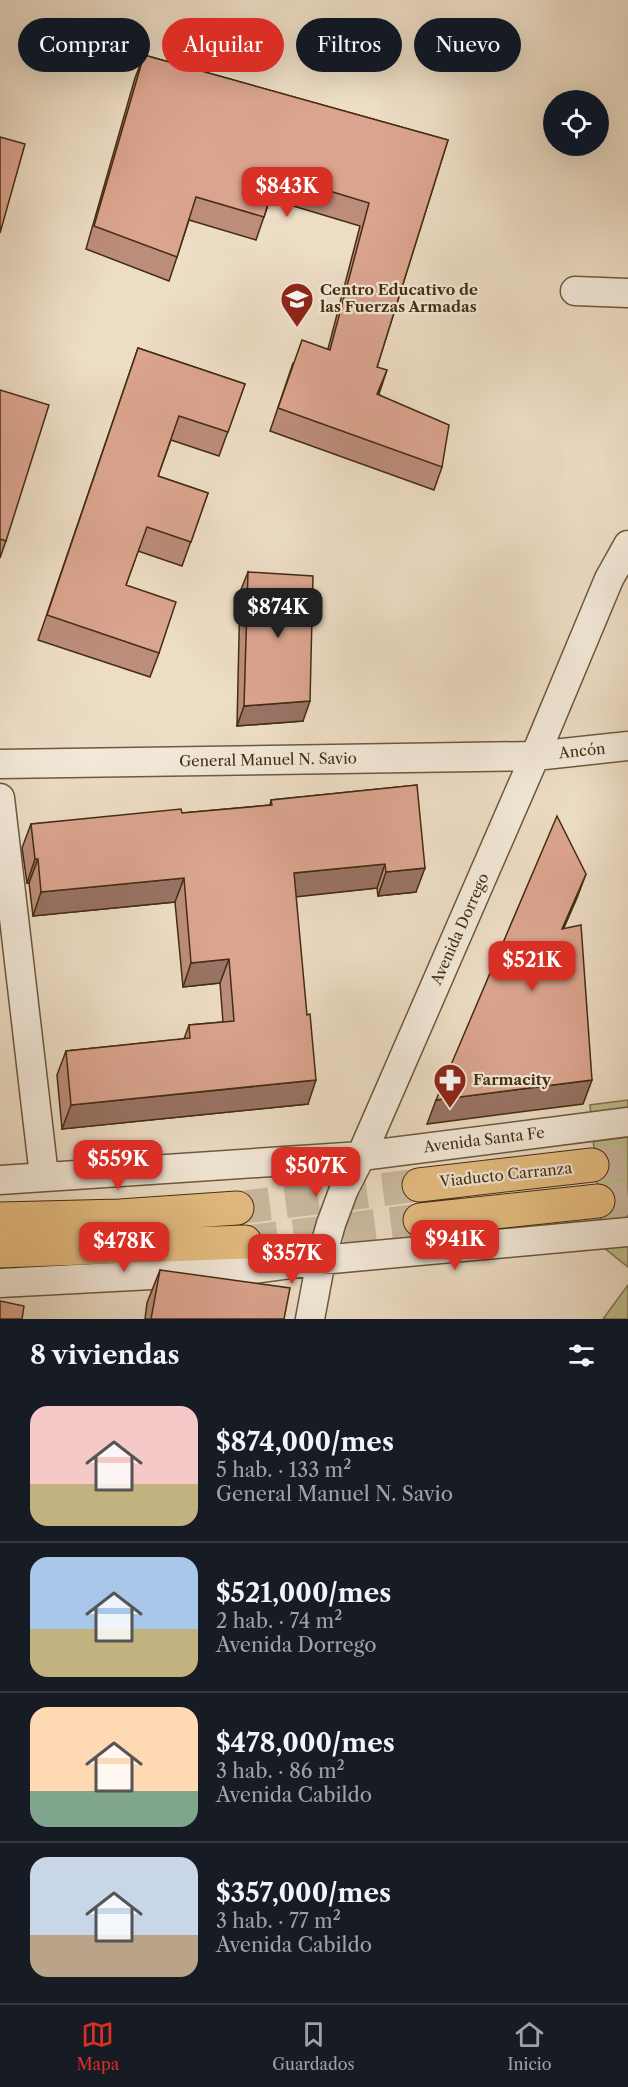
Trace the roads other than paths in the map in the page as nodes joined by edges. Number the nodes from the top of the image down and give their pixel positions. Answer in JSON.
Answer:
{"nodes":[{"id":1,"x":575,"y":291,"type":"dead end"},
{"id":2,"x":628,"y":293,"type":"edge"},
{"id":3,"x":628,"y":545,"type":"edge"},
{"id":4,"x":628,"y":746,"type":"edge"},
{"id":5,"x":535,"y":756,"type":"junction"},
{"id":6,"x":0,"y":764,"type":"edge"},
{"id":7,"x":0,"y":798,"type":"edge"},
{"id":8,"x":618,"y":1123,"type":"edge"},
{"id":9,"x":361,"y":1156,"type":"junction"},
{"id":10,"x":592,"y":1165,"type":"tunnel mouth"},
{"id":11,"x":44,"y":1176,"type":"junction"},
{"id":12,"x":0,"y":1180,"type":"edge"},
{"id":13,"x":419,"y":1185,"type":"tunnel mouth"},
{"id":14,"x":598,"y":1201,"type":"tunnel mouth"},
{"id":15,"x":237,"y":1208,"type":"tunnel mouth"},
{"id":16,"x":0,"y":1219,"type":"edge"},
{"id":17,"x":420,"y":1220,"type":"tunnel mouth"},
{"id":18,"x":628,"y":1232,"type":"edge"},
{"id":19,"x":245,"y":1242,"type":"tunnel mouth"},
{"id":20,"x":0,"y":1251,"type":"edge"},
{"id":21,"x":321,"y":1260,"type":"junction"},
{"id":22,"x":0,"y":1283,"type":"edge"},
{"id":23,"x":310,"y":1319,"type":"edge"}],
"edges":[{"from":1,"to":2,"type":"street"},
{"from":3,"to":5,"type":"street","name":"Avenida Dorrego"},
{"from":4,"to":5,"type":"street","name":"Ancón"},
{"from":5,"to":6,"type":"street","name":"General Manuel N. Savio"},
{"from":5,"to":9,"type":"street","name":"Avenida Dorrego"},
{"from":7,"to":11,"type":"street"},
{"from":8,"to":9,"type":"street","name":"Avenida Santa Fe"},
{"from":9,"to":11,"type":"street","name":"Avenida Santa Fe"},
{"from":9,"to":21,"type":"street","name":"Avenida Dorrego"},
{"from":10,"to":13,"type":"main road","name":"Viaducto Carranza"},
{"from":11,"to":12,"type":"street","name":"Avenida Santa Fe"},
{"from":14,"to":17,"type":"main road"},
{"from":15,"to":16,"type":"main road"},
{"from":18,"to":21,"type":"street"},
{"from":19,"to":20,"type":"main road"},
{"from":21,"to":22,"type":"street"},
{"from":21,"to":23,"type":"street","name":"Avenida Dorrego"}]}
